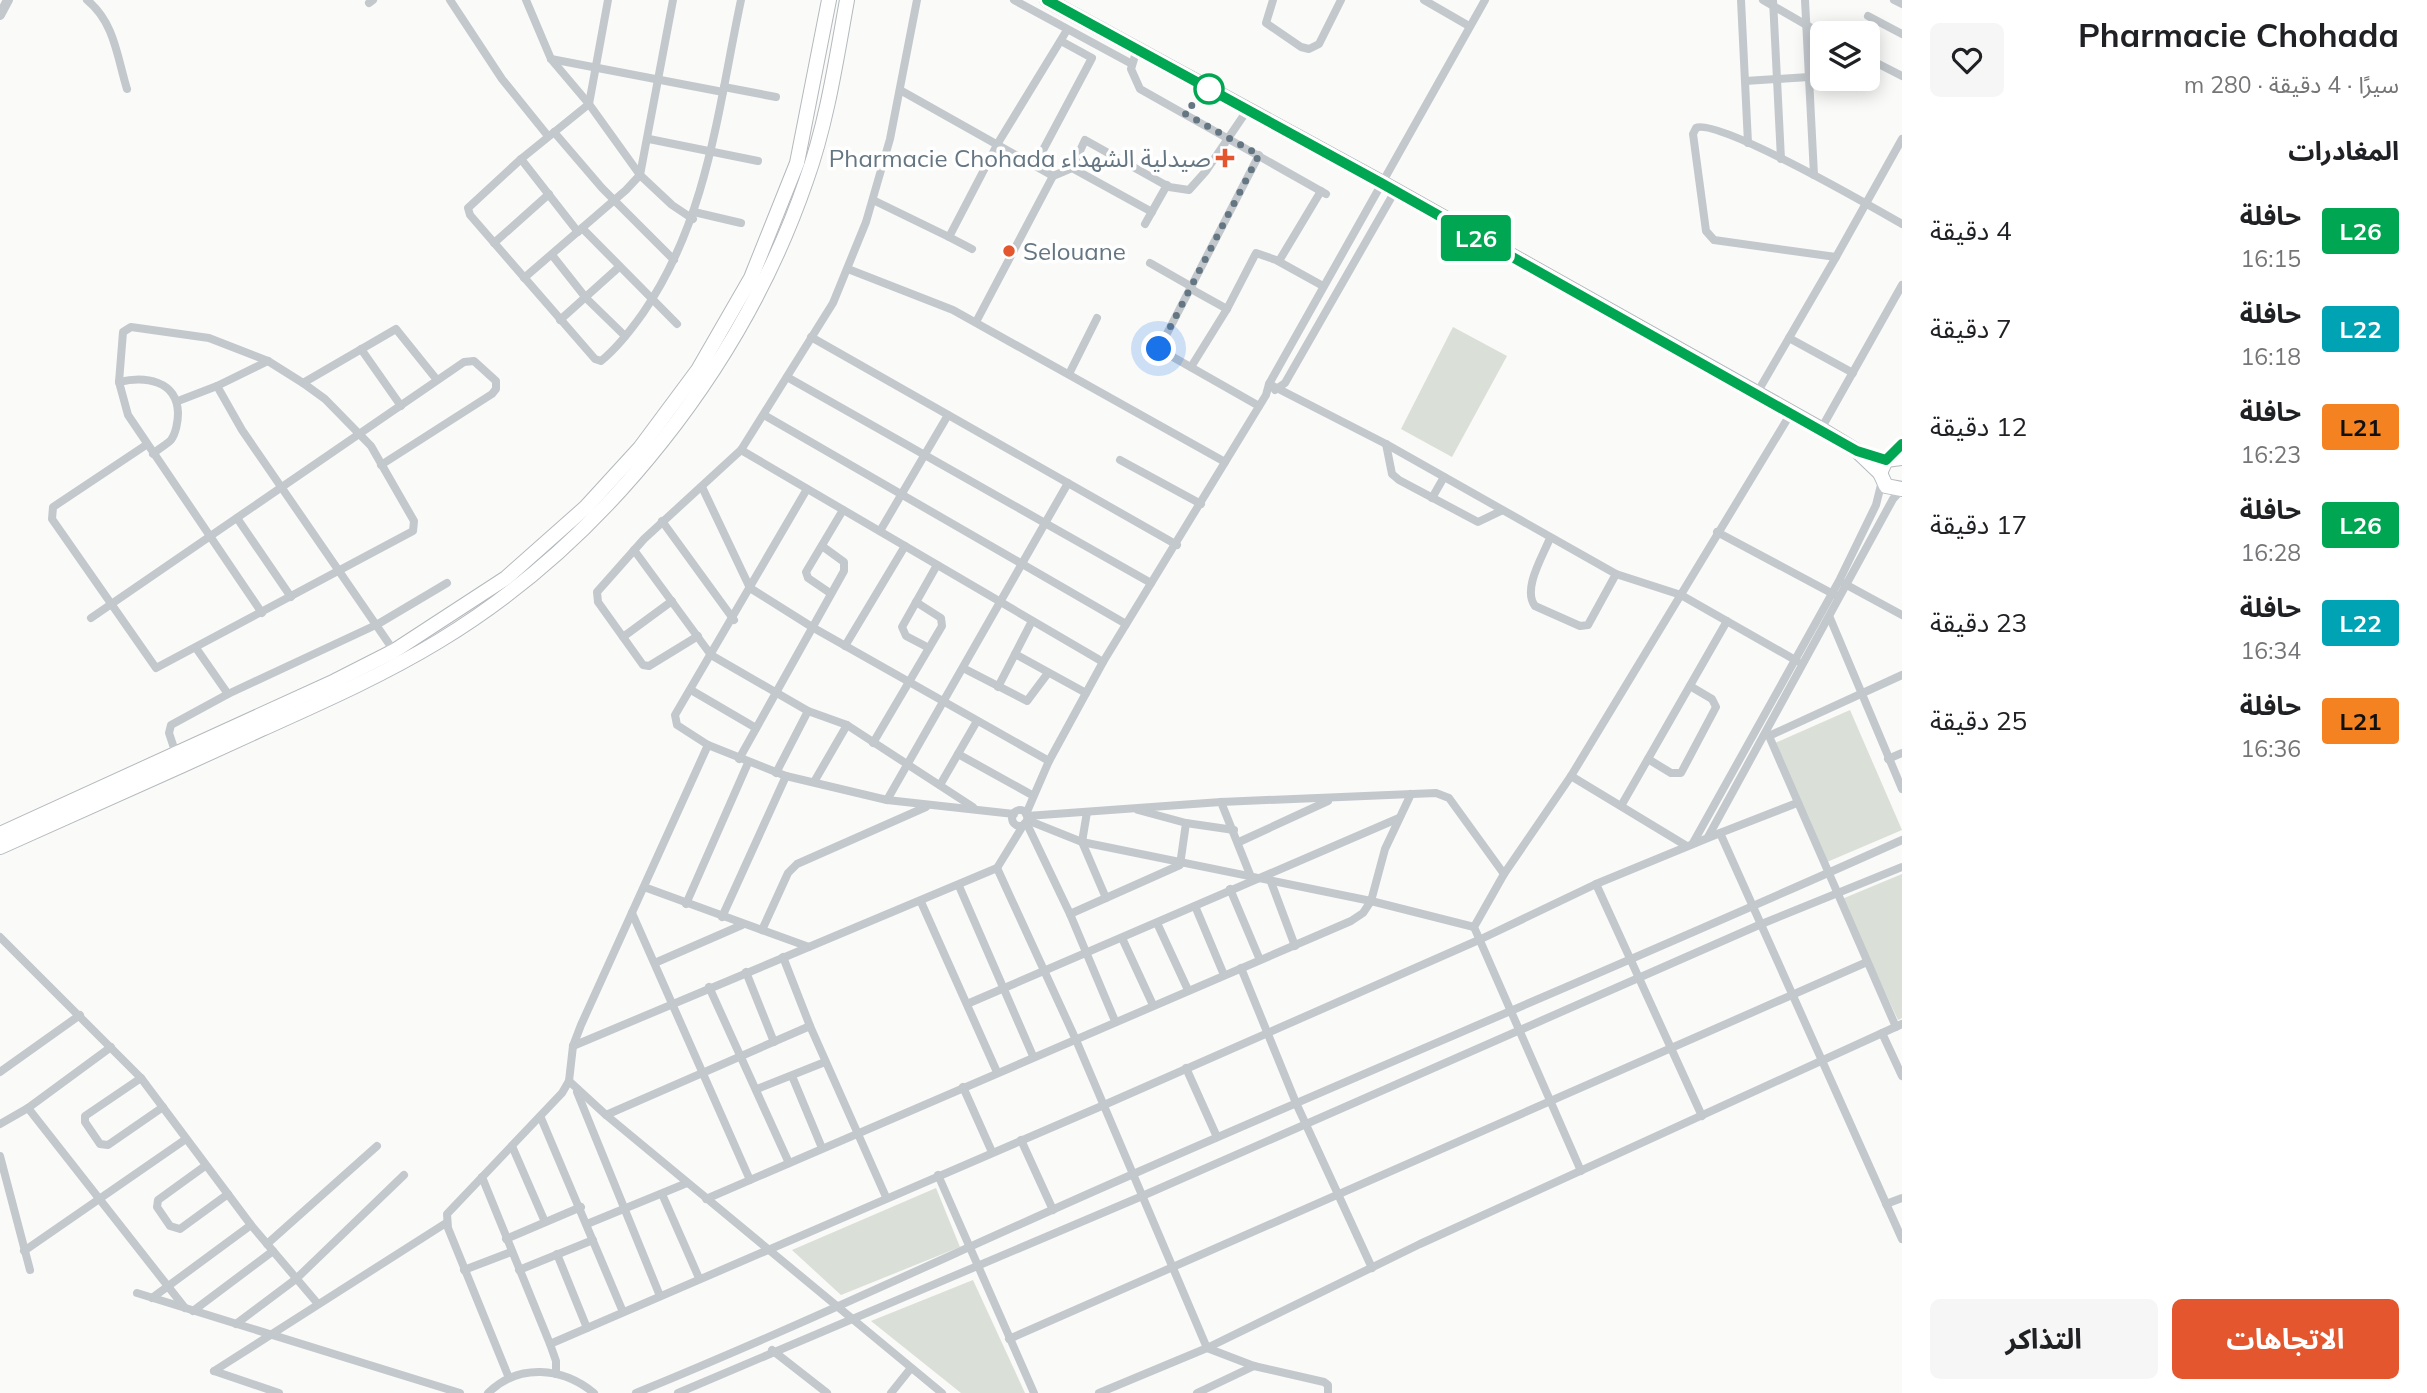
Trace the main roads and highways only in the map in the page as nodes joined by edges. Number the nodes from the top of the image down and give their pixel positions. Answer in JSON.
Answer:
{"nodes":[{"id":1,"x":829,"y":0,"type":"edge"},
{"id":2,"x":847,"y":0,"type":"edge"},
{"id":3,"x":1047,"y":0,"type":"edge"},
{"id":4,"x":1888,"y":466,"type":"edge"},
{"id":5,"x":1900,"y":494,"type":"edge"},
{"id":6,"x":178,"y":761,"type":"junction"},
{"id":7,"x":0,"y":834,"type":"edge"},
{"id":8,"x":0,"y":847,"type":"edge"}],
"edges":[{"from":1,"to":6,"type":"highway"},
{"from":2,"to":6,"type":"highway"},
{"from":3,"to":4,"type":"highway"},
{"from":4,"to":5,"type":"highway"},
{"from":6,"to":7,"type":"highway"},
{"from":6,"to":8,"type":"highway"}]}
